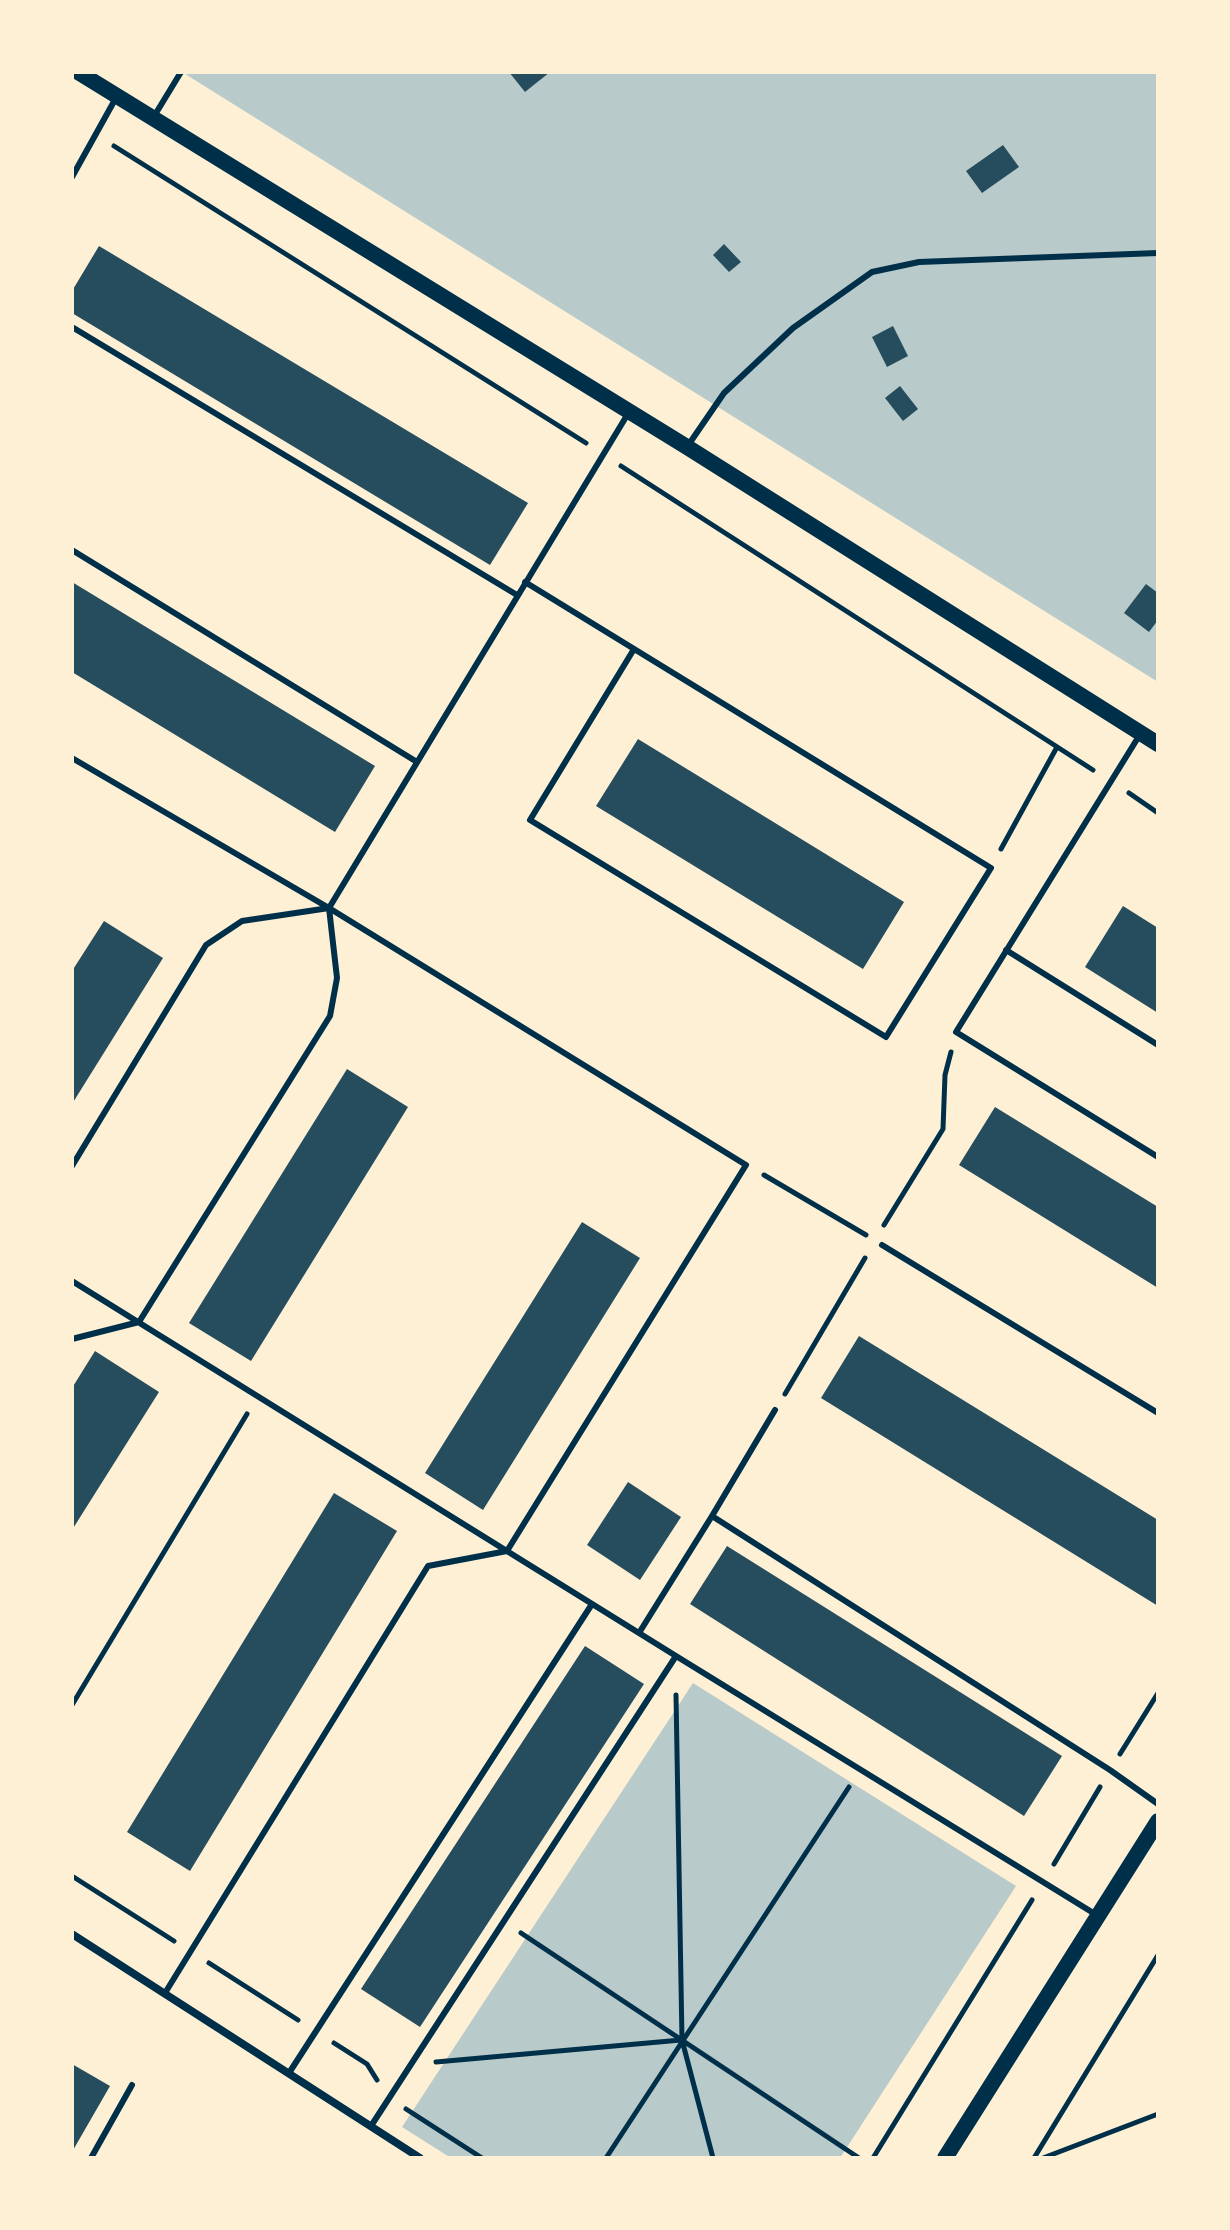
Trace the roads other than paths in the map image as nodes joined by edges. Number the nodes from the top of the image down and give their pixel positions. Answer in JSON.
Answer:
{"nodes":[{"id":1,"x":78,"y":72,"type":"edge"},
{"id":2,"x":181,"y":72,"type":"edge"},
{"id":3,"x":117,"y":96,"type":"junction"},
{"id":4,"x":153,"y":118,"type":"junction"},
{"id":5,"x":72,"y":177,"type":"edge"},
{"id":6,"x":1158,"y":253,"type":"edge"},
{"id":7,"x":72,"y":327,"type":"edge"},
{"id":8,"x":629,"y":412,"type":"junction"},
{"id":9,"x":687,"y":447,"type":"junction"},
{"id":10,"x":72,"y":550,"type":"edge"},
{"id":11,"x":525,"y":582,"type":"junction"},
{"id":12,"x":517,"y":595,"type":"junction"},
{"id":13,"x":634,"y":649,"type":"junction"},
{"id":14,"x":1141,"y":733,"type":"junction"},
{"id":15,"x":1158,"y":744,"type":"edge"},
{"id":16,"x":72,"y":758,"type":"edge"},
{"id":17,"x":417,"y":762,"type":"junction"},
{"id":18,"x":329,"y":908,"type":"junction"},
{"id":19,"x":1006,"y":950,"type":"junction"},
{"id":20,"x":1158,"y":1045,"type":"edge"},
{"id":21,"x":1158,"y":1157,"type":"edge"},
{"id":22,"x":72,"y":1166,"type":"edge"},
{"id":23,"x":882,"y":1245,"type":"road end"},
{"id":24,"x":72,"y":1281,"type":"edge"},
{"id":25,"x":139,"y":1322,"type":"junction"},
{"id":26,"x":72,"y":1339,"type":"edge"},
{"id":27,"x":775,"y":1410,"type":"dead end"},
{"id":28,"x":1158,"y":1413,"type":"edge"},
{"id":29,"x":712,"y":1516,"type":"junction"},
{"id":30,"x":507,"y":1551,"type":"junction"},
{"id":31,"x":592,"y":1604,"type":"junction"},
{"id":32,"x":639,"y":1633,"type":"junction"},
{"id":33,"x":676,"y":1656,"type":"junction"},
{"id":34,"x":1158,"y":1804,"type":"edge"},
{"id":35,"x":1158,"y":1821,"type":"edge"},
{"id":36,"x":1098,"y":1916,"type":"junction"},
{"id":37,"x":72,"y":1934,"type":"edge"},
{"id":38,"x":165,"y":1993,"type":"junction"},
{"id":39,"x":289,"y":2073,"type":"junction"},
{"id":40,"x":132,"y":2085,"type":"dead end"},
{"id":41,"x":371,"y":2126,"type":"junction"},
{"id":42,"x":91,"y":2158,"type":"edge"},
{"id":43,"x":420,"y":2158,"type":"edge"},
{"id":44,"x":945,"y":2158,"type":"edge"}],
"edges":[{"from":1,"to":3,"type":"main road"},
{"from":2,"to":4,"type":"lane"},
{"from":3,"to":4,"type":"main road"},
{"from":3,"to":5,"type":"lane"},
{"from":4,"to":8,"type":"main road"},
{"from":6,"to":9,"type":"lane"},
{"from":7,"to":12,"type":"lane"},
{"from":8,"to":9,"type":"main road"},
{"from":8,"to":11,"type":"lane"},
{"from":9,"to":14,"type":"main road"},
{"from":10,"to":17,"type":"lane"},
{"from":11,"to":12,"type":"lane"},
{"from":11,"to":13,"type":"lane"},
{"from":12,"to":17,"type":"lane"},
{"from":13,"to":13,"type":"lane"},
{"from":14,"to":15,"type":"main road"},
{"from":14,"to":19,"type":"lane"},
{"from":16,"to":18,"type":"lane"},
{"from":17,"to":18,"type":"lane"},
{"from":18,"to":22,"type":"lane"},
{"from":18,"to":25,"type":"lane"},
{"from":18,"to":30,"type":"lane"},
{"from":19,"to":20,"type":"lane"},
{"from":19,"to":21,"type":"lane"},
{"from":23,"to":28,"type":"lane"},
{"from":24,"to":25,"type":"lane"},
{"from":25,"to":26,"type":"lane"},
{"from":25,"to":30,"type":"lane"},
{"from":27,"to":29,"type":"lane"},
{"from":29,"to":32,"type":"lane"},
{"from":29,"to":34,"type":"lane"},
{"from":30,"to":31,"type":"lane"},
{"from":30,"to":38,"type":"lane"},
{"from":31,"to":32,"type":"lane"},
{"from":31,"to":39,"type":"lane"},
{"from":32,"to":33,"type":"lane"},
{"from":33,"to":36,"type":"lane"},
{"from":33,"to":41,"type":"lane"},
{"from":35,"to":36,"type":"main road"},
{"from":36,"to":44,"type":"main road"},
{"from":37,"to":38,"type":"street"},
{"from":38,"to":39,"type":"street"},
{"from":39,"to":41,"type":"street"},
{"from":40,"to":42,"type":"lane"},
{"from":41,"to":43,"type":"street"}]}
